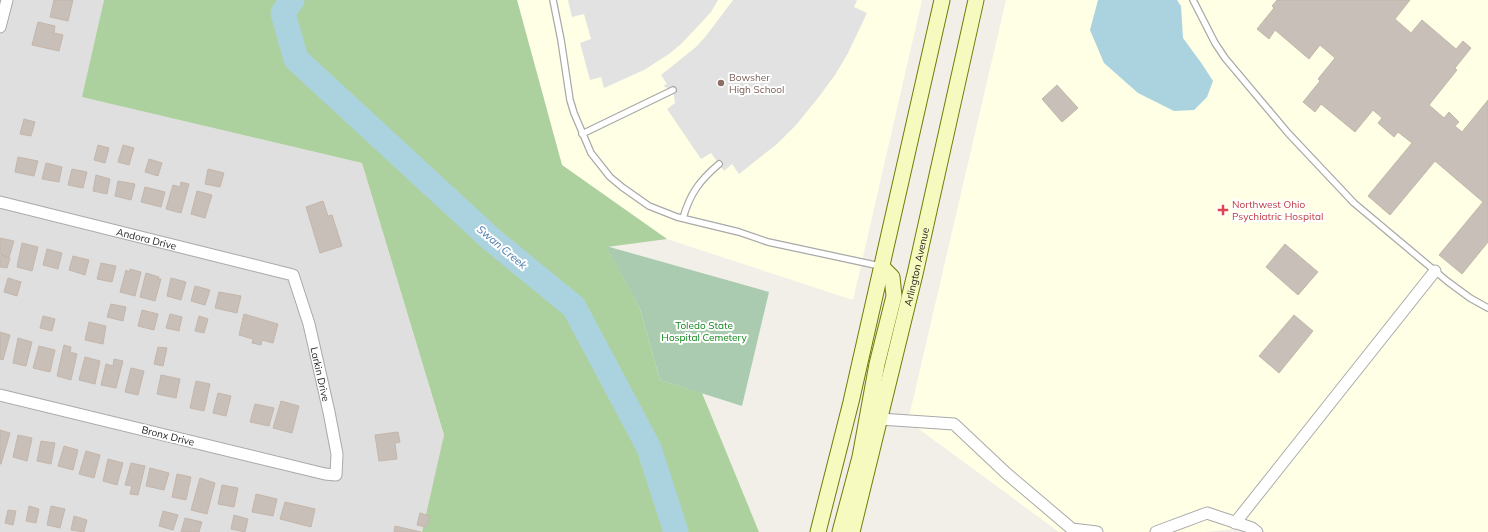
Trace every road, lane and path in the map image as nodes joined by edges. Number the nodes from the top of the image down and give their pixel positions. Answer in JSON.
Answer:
{"nodes":[{"id":1,"x":7,"y":0,"type":"edge"},
{"id":2,"x":553,"y":0,"type":"edge"},
{"id":3,"x":942,"y":0,"type":"edge"},
{"id":4,"x":976,"y":0,"type":"edge"},
{"id":5,"x":1193,"y":0,"type":"edge"},
{"id":6,"x":1,"y":21,"type":"edge"},
{"id":7,"x":674,"y":90,"type":"dead end"},
{"id":8,"x":582,"y":134,"type":"junction"},
{"id":9,"x":719,"y":164,"type":"dead end"},
{"id":10,"x":0,"y":202,"type":"edge"},
{"id":11,"x":682,"y":218,"type":"junction"},
{"id":12,"x":882,"y":267,"type":"junction"},
{"id":13,"x":1435,"y":271,"type":"junction"},
{"id":14,"x":293,"y":275,"type":"joint"},
{"id":15,"x":1488,"y":308,"type":"edge"},
{"id":16,"x":0,"y":395,"type":"edge"},
{"id":17,"x":880,"y":419,"type":"junction"},
{"id":18,"x":336,"y":475,"type":"joint"},
{"id":19,"x":1235,"y":523,"type":"junction"},
{"id":20,"x":818,"y":532,"type":"edge"},
{"id":21,"x":840,"y":532,"type":"edge"},
{"id":22,"x":852,"y":532,"type":"edge"},
{"id":23,"x":1097,"y":532,"type":"edge"},
{"id":24,"x":1156,"y":532,"type":"edge"},
{"id":25,"x":1257,"y":532,"type":"edge"}],
"edges":[{"from":1,"to":6,"type":"street"},
{"from":2,"to":8,"type":"lane"},
{"from":3,"to":12,"type":"street"},
{"from":4,"to":17,"type":"street","name":"Arlington Avenue"},
{"from":5,"to":13,"type":"lane"},
{"from":7,"to":8,"type":"lane"},
{"from":8,"to":11,"type":"lane"},
{"from":9,"to":11,"type":"lane"},
{"from":10,"to":14,"type":"street","name":"Andora Drive"},
{"from":11,"to":12,"type":"lane"},
{"from":12,"to":20,"type":"street"},
{"from":12,"to":21,"type":"street"},
{"from":13,"to":15,"type":"lane"},
{"from":13,"to":19,"type":"street"},
{"from":14,"to":18,"type":"street","name":"Larkin Drive"},
{"from":16,"to":18,"type":"street","name":"Bronx Drive"},
{"from":17,"to":22,"type":"street","name":"Arlington Avenue"},
{"from":17,"to":23,"type":"street"},
{"from":19,"to":24,"type":"street"},
{"from":19,"to":25,"type":"street"}]}
